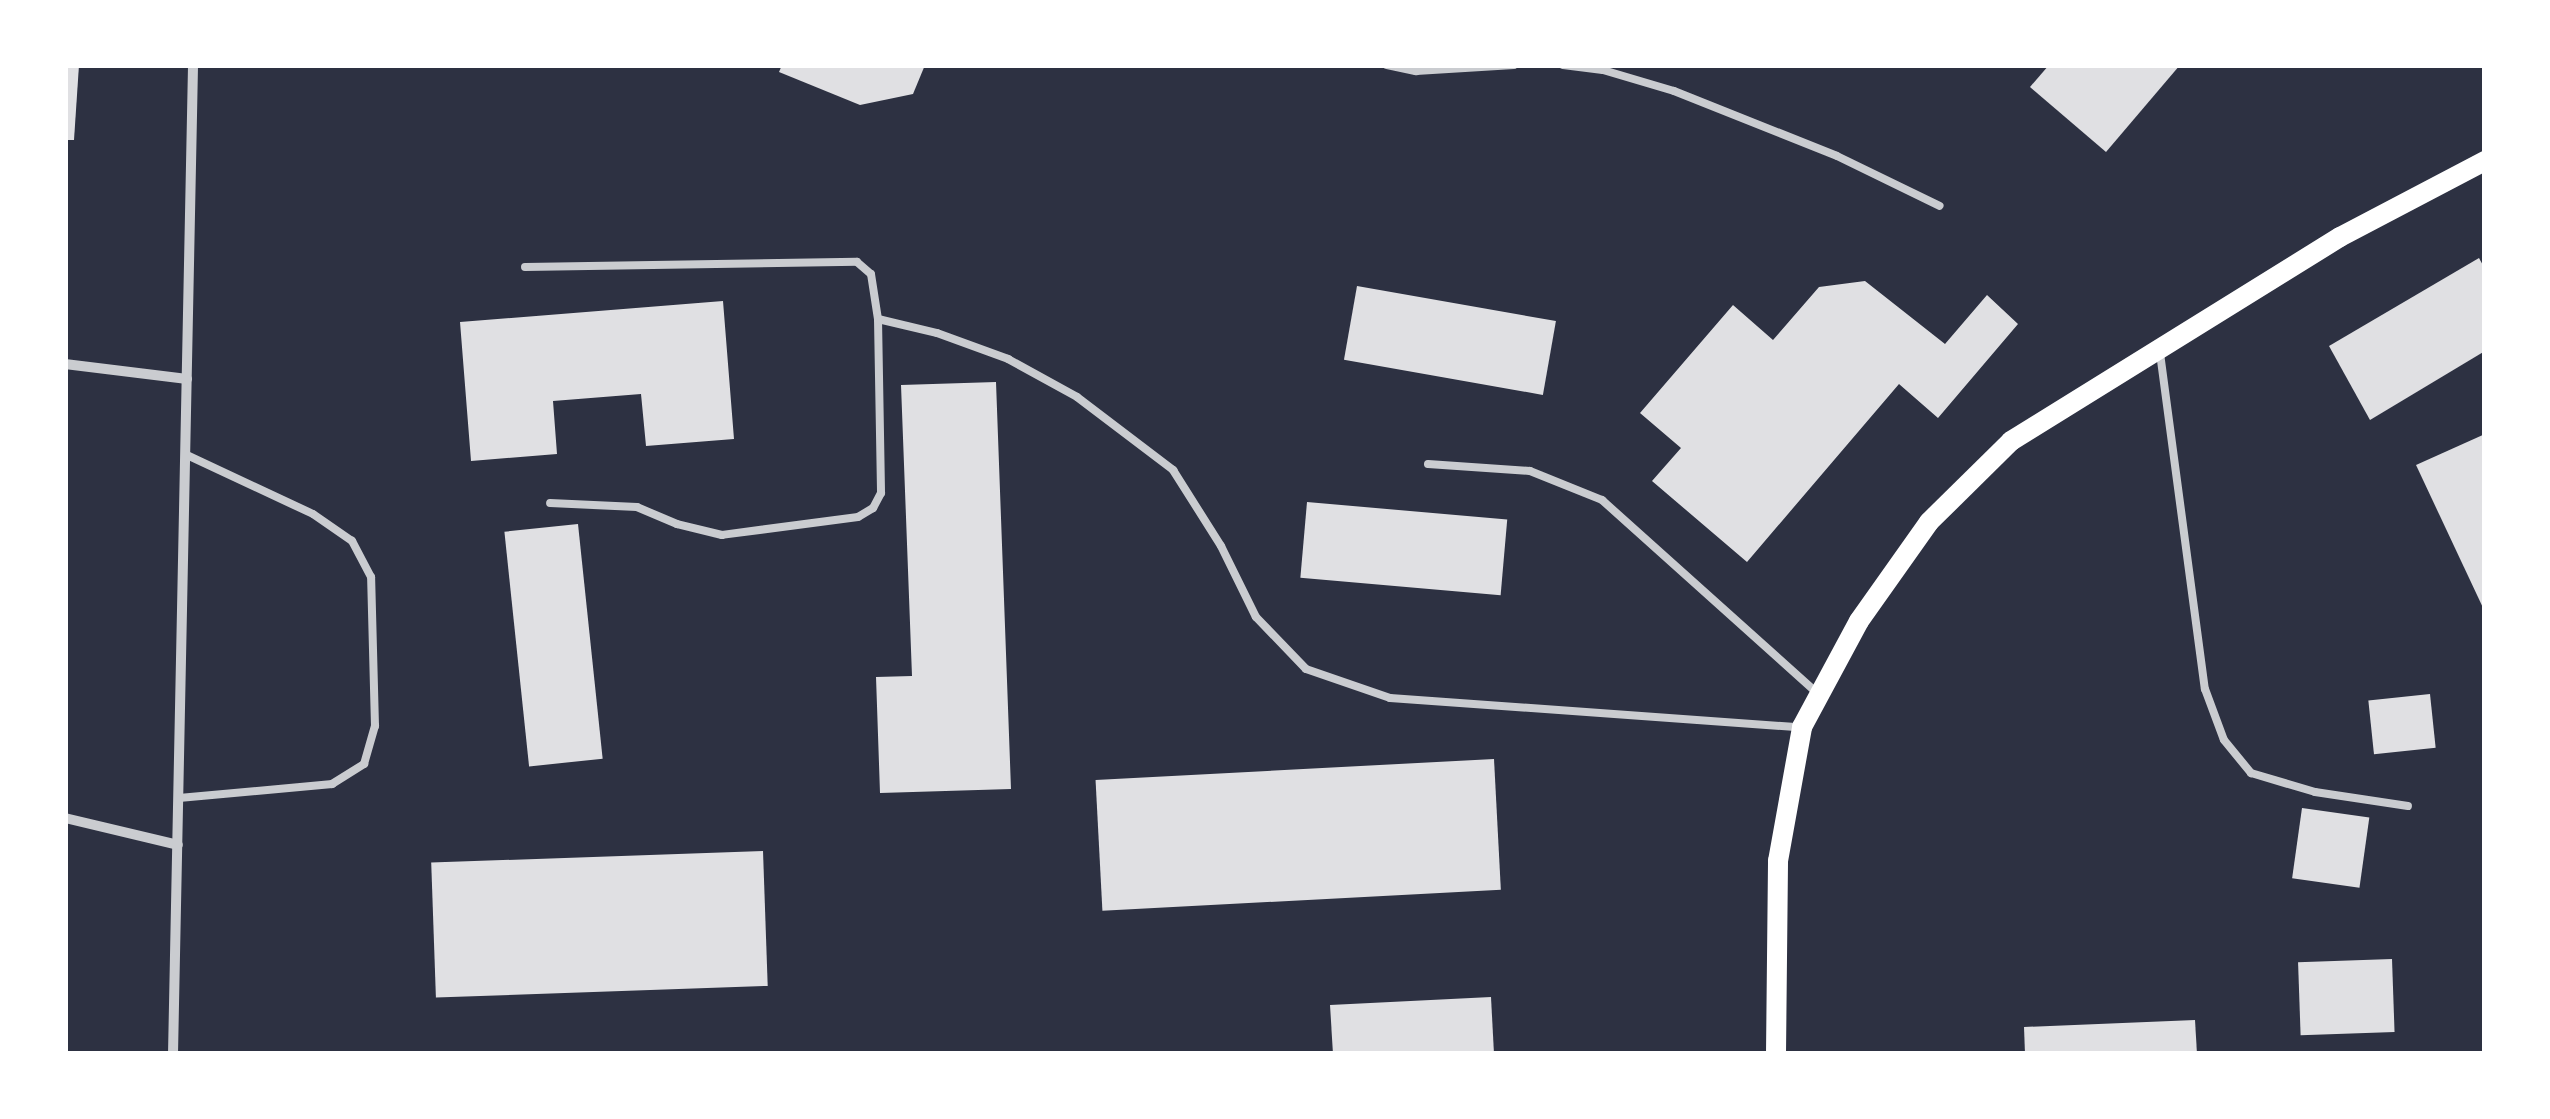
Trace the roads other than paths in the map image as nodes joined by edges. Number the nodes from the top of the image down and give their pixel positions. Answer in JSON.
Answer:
{"nodes":[{"id":1,"x":193,"y":65,"type":"edge"},
{"id":2,"x":1388,"y":65,"type":"edge"},
{"id":3,"x":1514,"y":65,"type":"edge"},
{"id":4,"x":1564,"y":65,"type":"edge"},
{"id":5,"x":2485,"y":160,"type":"edge"},
{"id":6,"x":1940,"y":206,"type":"dead end"},
{"id":7,"x":525,"y":267,"type":"dead end"},
{"id":8,"x":878,"y":319,"type":"junction"},
{"id":9,"x":2160,"y":348,"type":"junction"},
{"id":10,"x":65,"y":364,"type":"edge"},
{"id":11,"x":187,"y":379,"type":"junction"},
{"id":12,"x":187,"y":455,"type":"junction"},
{"id":13,"x":1428,"y":464,"type":"dead end"},
{"id":14,"x":550,"y":503,"type":"dead end"},
{"id":15,"x":1819,"y":695,"type":"junction"},
{"id":16,"x":1802,"y":727,"type":"junction"},
{"id":17,"x":178,"y":798,"type":"junction"},
{"id":18,"x":2408,"y":806,"type":"dead end"},
{"id":19,"x":65,"y":818,"type":"edge"},
{"id":20,"x":178,"y":846,"type":"junction"},
{"id":21,"x":173,"y":1054,"type":"edge"},
{"id":22,"x":1776,"y":1054,"type":"edge"}],
"edges":[{"from":1,"to":11,"type":"street"},
{"from":2,"to":3,"type":"lane"},
{"from":4,"to":6,"type":"lane"},
{"from":5,"to":9,"type":"main road"},
{"from":7,"to":8,"type":"lane"},
{"from":8,"to":14,"type":"lane"},
{"from":8,"to":16,"type":"lane"},
{"from":9,"to":15,"type":"main road"},
{"from":9,"to":18,"type":"lane"},
{"from":10,"to":11,"type":"street"},
{"from":11,"to":12,"type":"street"},
{"from":12,"to":17,"type":"street"},
{"from":12,"to":17,"type":"lane"},
{"from":13,"to":15,"type":"lane"},
{"from":15,"to":16,"type":"main road"},
{"from":16,"to":22,"type":"main road"},
{"from":17,"to":20,"type":"street"},
{"from":19,"to":20,"type":"street"},
{"from":20,"to":21,"type":"street"}]}
